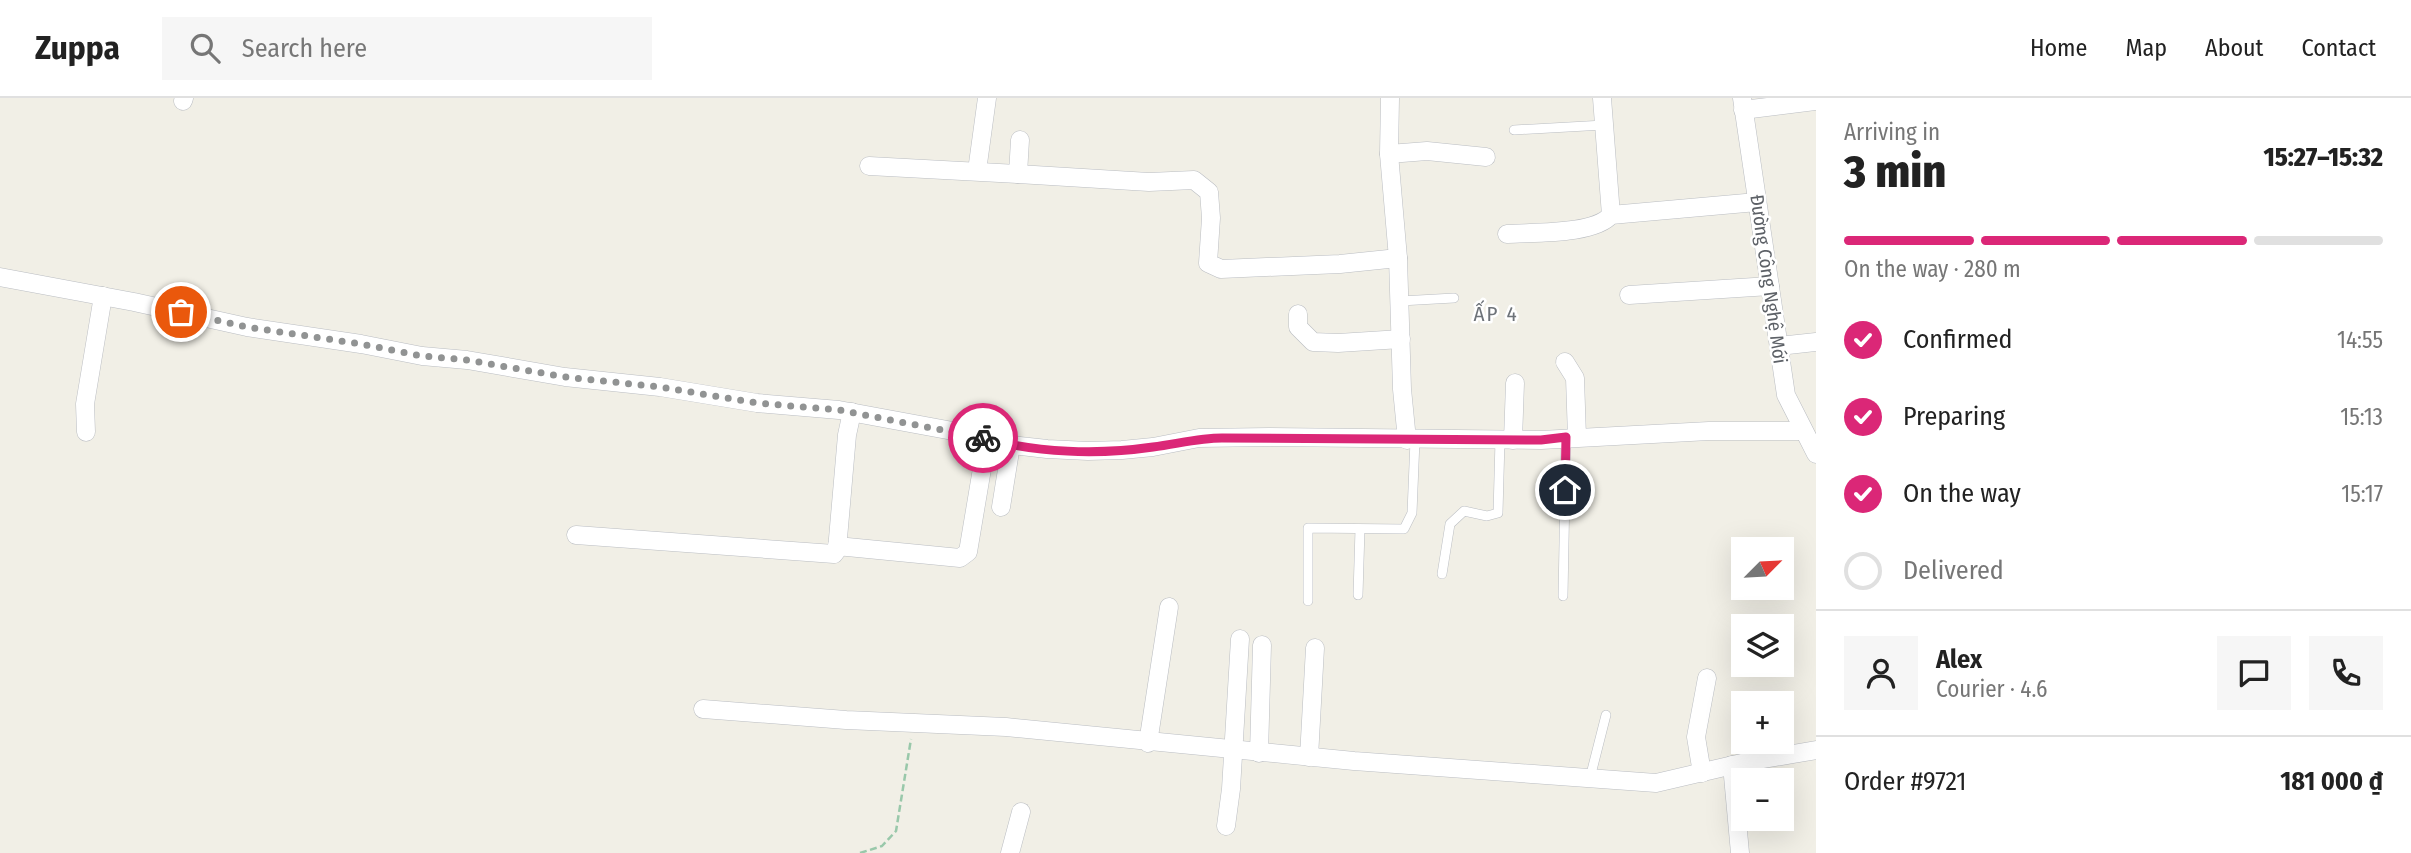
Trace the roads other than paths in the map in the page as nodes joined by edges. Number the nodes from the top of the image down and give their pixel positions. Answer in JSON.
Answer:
{"nodes":[{"id":1,"x":987,"y":98,"type":"edge"},
{"id":2,"x":1390,"y":98,"type":"edge"},
{"id":3,"x":1602,"y":98,"type":"edge"},
{"id":4,"x":1816,"y":100,"type":"edge"},
{"id":5,"x":1743,"y":104,"type":"edge"},
{"id":6,"x":1604,"y":125,"type":"junction"},
{"id":7,"x":1514,"y":130,"type":"dead end"},
{"id":8,"x":1020,"y":140,"type":"dead end"},
{"id":9,"x":1389,"y":154,"type":"junction"},
{"id":10,"x":1486,"y":157,"type":"dead end"},
{"id":11,"x":869,"y":166,"type":"dead end"},
{"id":12,"x":977,"y":171,"type":"junction"},
{"id":13,"x":1018,"y":174,"type":"junction"},
{"id":14,"x":1757,"y":202,"type":"junction"},
{"id":15,"x":1611,"y":215,"type":"junction"},
{"id":16,"x":1507,"y":234,"type":"dead end"},
{"id":17,"x":1398,"y":258,"type":"junction"},
{"id":18,"x":0,"y":277,"type":"edge"},
{"id":19,"x":1770,"y":286,"type":"junction"},
{"id":20,"x":1629,"y":295,"type":"dead end"},
{"id":21,"x":103,"y":296,"type":"junction"},
{"id":22,"x":1454,"y":298,"type":"dead end"},
{"id":23,"x":1400,"y":301,"type":"junction"},
{"id":24,"x":1298,"y":314,"type":"dead end"},
{"id":25,"x":1401,"y":339,"type":"junction"},
{"id":26,"x":1816,"y":342,"type":"edge"},
{"id":27,"x":1779,"y":346,"type":"junction"},
{"id":28,"x":1565,"y":362,"type":"dead end"},
{"id":29,"x":1515,"y":383,"type":"dead end"},
{"id":30,"x":852,"y":412,"type":"junction"},
{"id":31,"x":86,"y":432,"type":"dead end"},
{"id":32,"x":1572,"y":437,"type":"junction"},
{"id":33,"x":987,"y":439,"type":"junction"},
{"id":34,"x":1411,"y":440,"type":"junction"},
{"id":35,"x":1506,"y":440,"type":"junction"},
{"id":36,"x":1811,"y":442,"type":"edge"},
{"id":37,"x":1011,"y":445,"type":"junction"},
{"id":38,"x":1001,"y":507,"type":"dead end"},
{"id":39,"x":1360,"y":529,"type":"junction"},
{"id":40,"x":576,"y":535,"type":"dead end"},
{"id":41,"x":837,"y":546,"type":"junction"},
{"id":42,"x":1442,"y":574,"type":"dead end"},
{"id":43,"x":1358,"y":595,"type":"dead end"},
{"id":44,"x":1563,"y":596,"type":"dead end"},
{"id":45,"x":1308,"y":601,"type":"dead end"},
{"id":46,"x":1169,"y":607,"type":"dead end"},
{"id":47,"x":1240,"y":639,"type":"dead end"},
{"id":48,"x":1262,"y":645,"type":"dead end"},
{"id":49,"x":1315,"y":648,"type":"dead end"},
{"id":50,"x":1707,"y":678,"type":"dead end"},
{"id":51,"x":703,"y":709,"type":"dead end"},
{"id":52,"x":1606,"y":715,"type":"dead end"},
{"id":53,"x":1148,"y":743,"type":"junction"},
{"id":54,"x":1232,"y":750,"type":"junction"},
{"id":55,"x":1816,"y":750,"type":"edge"},
{"id":56,"x":1259,"y":752,"type":"junction"},
{"id":57,"x":1309,"y":757,"type":"junction"},
{"id":58,"x":1732,"y":765,"type":"junction"},
{"id":59,"x":1702,"y":773,"type":"junction"},
{"id":60,"x":1590,"y":778,"type":"junction"},
{"id":61,"x":1021,"y":812,"type":"dead end"},
{"id":62,"x":1226,"y":826,"type":"dead end"},
{"id":63,"x":1010,"y":853,"type":"edge"},
{"id":64,"x":1740,"y":853,"type":"edge"}],
"edges":[{"from":1,"to":12,"type":"street"},
{"from":2,"to":9,"type":"street"},
{"from":3,"to":6,"type":"street"},
{"from":4,"to":5,"type":"street"},
{"from":5,"to":14,"type":"street","name":"Đường Công Nghệ Mới"},
{"from":6,"to":7,"type":"lane"},
{"from":6,"to":15,"type":"street"},
{"from":8,"to":13,"type":"street"},
{"from":9,"to":10,"type":"street"},
{"from":9,"to":17,"type":"street"},
{"from":11,"to":12,"type":"street"},
{"from":12,"to":13,"type":"street"},
{"from":13,"to":17,"type":"street"},
{"from":14,"to":15,"type":"street"},
{"from":14,"to":19,"type":"street","name":"Đường Công Nghệ Mới"},
{"from":15,"to":16,"type":"street"},
{"from":17,"to":23,"type":"street"},
{"from":18,"to":21,"type":"street"},
{"from":19,"to":20,"type":"street"},
{"from":19,"to":27,"type":"street","name":"Đường Công Nghệ Mới"},
{"from":21,"to":30,"type":"street"},
{"from":21,"to":31,"type":"street"},
{"from":22,"to":23,"type":"lane"},
{"from":23,"to":25,"type":"street"},
{"from":24,"to":25,"type":"street"},
{"from":25,"to":34,"type":"street"},
{"from":26,"to":27,"type":"street"},
{"from":27,"to":36,"type":"street","name":"Đường Công Nghệ Mới"},
{"from":28,"to":32,"type":"street"},
{"from":29,"to":35,"type":"street"},
{"from":30,"to":33,"type":"street"},
{"from":30,"to":41,"type":"street"},
{"from":32,"to":35,"type":"street"},
{"from":32,"to":36,"type":"street"},
{"from":32,"to":44,"type":"lane"},
{"from":33,"to":37,"type":"street"},
{"from":33,"to":41,"type":"street"},
{"from":34,"to":35,"type":"street"},
{"from":34,"to":37,"type":"street"},
{"from":34,"to":39,"type":"lane"},
{"from":35,"to":42,"type":"lane"},
{"from":37,"to":38,"type":"street"},
{"from":39,"to":43,"type":"lane"},
{"from":39,"to":45,"type":"lane"},
{"from":40,"to":41,"type":"street"},
{"from":46,"to":53,"type":"street"},
{"from":47,"to":54,"type":"street"},
{"from":48,"to":56,"type":"street"},
{"from":49,"to":57,"type":"street"},
{"from":50,"to":59,"type":"street"},
{"from":51,"to":53,"type":"street"},
{"from":52,"to":60,"type":"lane"},
{"from":53,"to":54,"type":"street"},
{"from":54,"to":56,"type":"street"},
{"from":54,"to":62,"type":"street"},
{"from":55,"to":58,"type":"street"},
{"from":56,"to":57,"type":"street"},
{"from":57,"to":60,"type":"street"},
{"from":58,"to":59,"type":"street"},
{"from":58,"to":64,"type":"street"},
{"from":59,"to":60,"type":"street"},
{"from":61,"to":63,"type":"street"}]}
